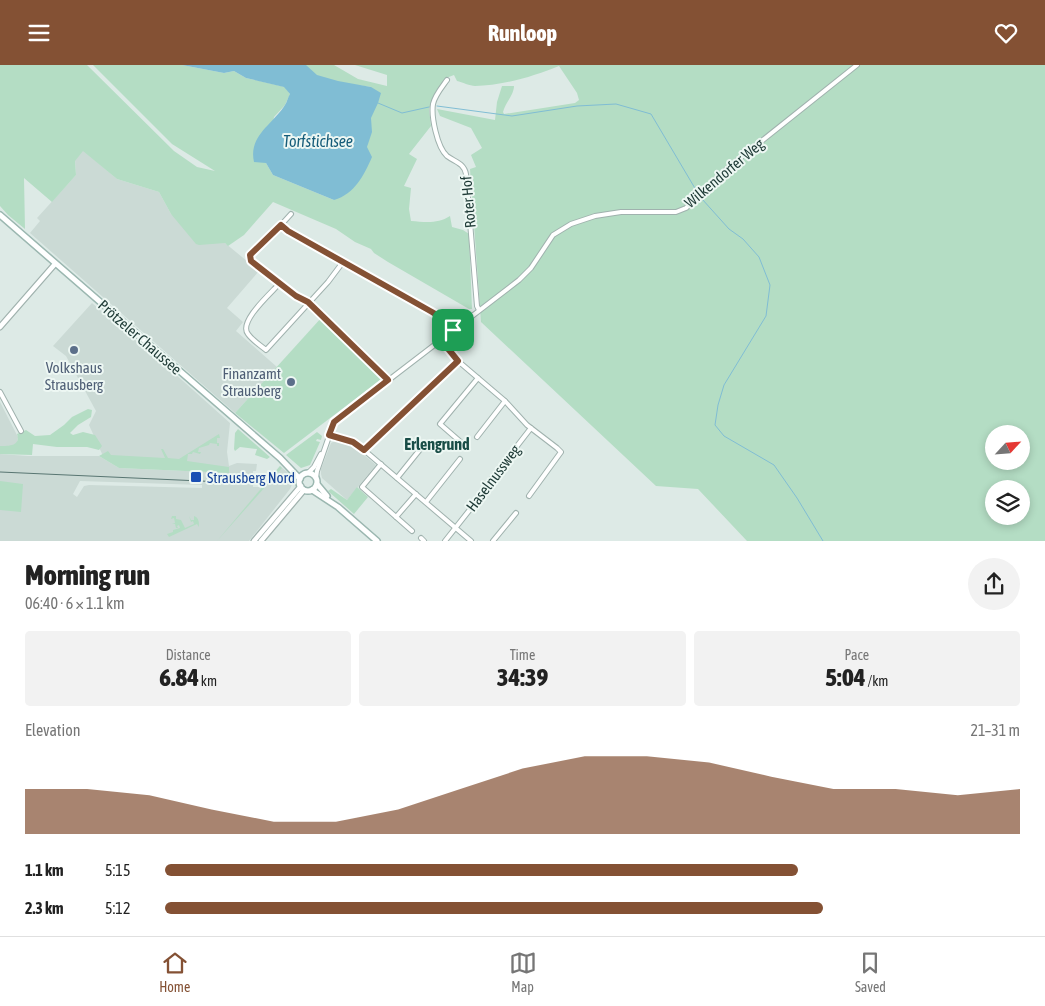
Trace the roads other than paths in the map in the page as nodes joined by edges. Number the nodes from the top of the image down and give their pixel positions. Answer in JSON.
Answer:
{"nodes":[{"id":1,"x":857,"y":65,"type":"edge"},
{"id":2,"x":447,"y":80,"type":"dead end"},
{"id":3,"x":291,"y":214,"type":"dead end"},
{"id":4,"x":0,"y":215,"type":"edge"},
{"id":5,"x":281,"y":225,"type":"junction"},
{"id":6,"x":343,"y":262,"type":"junction"},
{"id":7,"x":55,"y":264,"type":"junction"},
{"id":8,"x":279,"y":283,"type":"junction"},
{"id":9,"x":308,"y":302,"type":"junction"},
{"id":10,"x":480,"y":310,"type":"junction"},
{"id":11,"x":0,"y":327,"type":"edge"},
{"id":12,"x":453,"y":330,"type":"junction"},
{"id":13,"x":441,"y":340,"type":"junction"},
{"id":14,"x":458,"y":361,"type":"junction"},
{"id":15,"x":478,"y":378,"type":"junction"},
{"id":16,"x":388,"y":380,"type":"junction"},
{"id":17,"x":0,"y":391,"type":"edge"},
{"id":18,"x":505,"y":401,"type":"junction"},
{"id":19,"x":531,"y":428,"type":"junction"},
{"id":20,"x":21,"y":431,"type":"dead end"},
{"id":21,"x":329,"y":435,"type":"junction"},
{"id":22,"x":477,"y":437,"type":"dead end"},
{"id":23,"x":463,"y":444,"type":"dead end"},
{"id":24,"x":325,"y":445,"type":"junction"},
{"id":25,"x":422,"y":447,"type":"dead end"},
{"id":26,"x":364,"y":450,"type":"junction"},
{"id":27,"x":280,"y":458,"type":"junction"},
{"id":28,"x":460,"y":459,"type":"dead end"},
{"id":29,"x":381,"y":464,"type":"junction"},
{"id":30,"x":306,"y":473,"type":"junction"},
{"id":31,"x":316,"y":478,"type":"junction"},
{"id":32,"x":397,"y":478,"type":"junction"},
{"id":33,"x":300,"y":479,"type":"junction"},
{"id":34,"x":317,"y":484,"type":"junction"},
{"id":35,"x":303,"y":488,"type":"junction"},
{"id":36,"x":312,"y":490,"type":"junction"},
{"id":37,"x":416,"y":493,"type":"junction"},
{"id":38,"x":528,"y":496,"type":"dead end"},
{"id":39,"x":426,"y":502,"type":"junction"},
{"id":40,"x":338,"y":507,"type":"junction"},
{"id":41,"x":516,"y":513,"type":"dead end"},
{"id":42,"x":396,"y":517,"type":"junction"},
{"id":43,"x":456,"y":527,"type":"junction"},
{"id":44,"x":412,"y":531,"type":"dead end"},
{"id":45,"x":254,"y":541,"type":"edge"},
{"id":46,"x":262,"y":541,"type":"edge"},
{"id":47,"x":377,"y":541,"type":"edge"},
{"id":48,"x":445,"y":541,"type":"edge"},
{"id":49,"x":470,"y":541,"type":"edge"},
{"id":50,"x":493,"y":541,"type":"edge"}],
"edges":[{"from":1,"to":10,"type":"street","name":"Wilkendorfer Weg"},
{"from":2,"to":10,"type":"street","name":"Roter Hof"},
{"from":3,"to":5,"type":"street"},
{"from":4,"to":7,"type":"main road","name":"Prötzeler Chaussee"},
{"from":5,"to":6,"type":"street"},
{"from":5,"to":8,"type":"street"},
{"from":6,"to":9,"type":"street"},
{"from":6,"to":12,"type":"street"},
{"from":7,"to":11,"type":"street"},
{"from":7,"to":27,"type":"main road","name":"Prötzeler Chaussee"},
{"from":8,"to":9,"type":"street"},
{"from":8,"to":9,"type":"street"},
{"from":9,"to":16,"type":"street"},
{"from":10,"to":12,"type":"street","name":"Wilkendorfer Weg"},
{"from":12,"to":13,"type":"street","name":"Wilkendorfer Weg"},
{"from":13,"to":14,"type":"street"},
{"from":13,"to":16,"type":"street","name":"Wilkendorfer Weg"},
{"from":14,"to":15,"type":"street"},
{"from":14,"to":26,"type":"street"},
{"from":15,"to":18,"type":"street"},
{"from":15,"to":23,"type":"street"},
{"from":16,"to":21,"type":"street","name":"Wilkendorfer Weg"},
{"from":17,"to":20,"type":"street"},
{"from":18,"to":19,"type":"street"},
{"from":18,"to":22,"type":"street"},
{"from":19,"to":38,"type":"street"},
{"from":19,"to":43,"type":"street","name":"Haselnussweg"},
{"from":21,"to":24,"type":"street","name":"Wilkendorfer Weg"},
{"from":21,"to":26,"type":"street"},
{"from":24,"to":30,"type":"street","name":"Wilkendorfer Weg"},
{"from":24,"to":31,"type":"street","name":"Wilkendorfer Weg"},
{"from":25,"to":32,"type":"street"},
{"from":26,"to":29,"type":"street"},
{"from":27,"to":30,"type":"main road","name":"Prötzeler Chaussee"},
{"from":27,"to":33,"type":"main road","name":"Prötzeler Chaussee"},
{"from":28,"to":39,"type":"street"},
{"from":29,"to":32,"type":"street"},
{"from":29,"to":42,"type":"street"},
{"from":30,"to":31,"type":"main road","name":"Prötzeler Chaussee"},
{"from":30,"to":33,"type":"main road"},
{"from":31,"to":34,"type":"main road"},
{"from":32,"to":37,"type":"street"},
{"from":33,"to":35,"type":"main road"},
{"from":34,"to":36,"type":"main road"},
{"from":34,"to":40,"type":"main road"},
{"from":35,"to":36,"type":"main road"},
{"from":35,"to":45,"type":"street"},
{"from":35,"to":46,"type":"street"},
{"from":36,"to":40,"type":"main road"},
{"from":37,"to":39,"type":"street"},
{"from":37,"to":42,"type":"street"},
{"from":39,"to":43,"type":"street"},
{"from":40,"to":47,"type":"main road"},
{"from":41,"to":50,"type":"street"},
{"from":42,"to":44,"type":"street"},
{"from":43,"to":48,"type":"street","name":"Haselnussweg"},
{"from":43,"to":49,"type":"street"}]}
